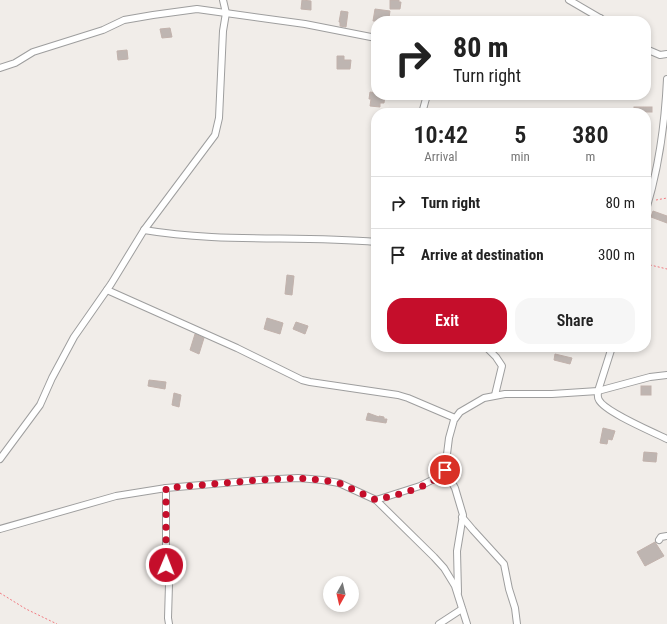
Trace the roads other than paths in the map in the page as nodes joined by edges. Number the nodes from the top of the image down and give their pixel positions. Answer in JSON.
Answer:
{"nodes":[{"id":1,"x":223,"y":0,"type":"edge"},
{"id":2,"x":569,"y":0,"type":"edge"},
{"id":3,"x":226,"y":13,"type":"junction"},
{"id":4,"x":595,"y":16,"type":"edge"},
{"id":5,"x":371,"y":37,"type":"edge"},
{"id":6,"x":651,"y":51,"type":"edge"},
{"id":7,"x":666,"y":54,"type":"edge"},
{"id":8,"x":667,"y":62,"type":"edge"},
{"id":9,"x":0,"y":68,"type":"edge"},
{"id":10,"x":667,"y":79,"type":"edge"},
{"id":11,"x":651,"y":193,"type":"edge"},
{"id":12,"x":144,"y":230,"type":"junction"},
{"id":13,"x":371,"y":242,"type":"edge"},
{"id":14,"x":107,"y":290,"type":"junction"},
{"id":15,"x":491,"y":352,"type":"edge"},
{"id":16,"x":610,"y":352,"type":"edge"},
{"id":17,"x":667,"y":375,"type":"edge"},
{"id":18,"x":598,"y":391,"type":"junction"},
{"id":19,"x":495,"y":395,"type":"junction"},
{"id":20,"x":455,"y":418,"type":"junction"},
{"id":21,"x":667,"y":439,"type":"edge"},
{"id":22,"x":0,"y":459,"type":"edge"},
{"id":23,"x":445,"y":470,"type":"junction"},
{"id":24,"x":166,"y":488,"type":"junction"},
{"id":25,"x":376,"y":500,"type":"junction"},
{"id":26,"x":462,"y":517,"type":"junction"},
{"id":27,"x":0,"y":529,"type":"edge"},
{"id":28,"x":667,"y":536,"type":"edge"},
{"id":29,"x":659,"y":540,"type":"dead end"},
{"id":30,"x":458,"y":598,"type":"junction"},
{"id":31,"x":462,"y":609,"type":"junction"},
{"id":32,"x":169,"y":624,"type":"edge"},
{"id":33,"x":439,"y":624,"type":"edge"},
{"id":34,"x":467,"y":624,"type":"edge"},
{"id":35,"x":517,"y":624,"type":"edge"}],
"edges":[{"from":1,"to":3,"type":"street"},
{"from":2,"to":4,"type":"street"},
{"from":3,"to":5,"type":"street"},
{"from":3,"to":9,"type":"street"},
{"from":3,"to":12,"type":"street"},
{"from":6,"to":7,"type":"street"},
{"from":7,"to":8,"type":"street"},
{"from":10,"to":11,"type":"street"},
{"from":12,"to":13,"type":"street"},
{"from":12,"to":14,"type":"street"},
{"from":14,"to":20,"type":"street"},
{"from":14,"to":22,"type":"street"},
{"from":15,"to":19,"type":"street"},
{"from":16,"to":18,"type":"street"},
{"from":17,"to":18,"type":"street"},
{"from":18,"to":19,"type":"street"},
{"from":18,"to":21,"type":"street"},
{"from":19,"to":20,"type":"street"},
{"from":20,"to":23,"type":"street"},
{"from":23,"to":25,"type":"street"},
{"from":23,"to":26,"type":"street"},
{"from":24,"to":25,"type":"street"},
{"from":24,"to":27,"type":"street"},
{"from":24,"to":32,"type":"street"},
{"from":25,"to":30,"type":"street"},
{"from":26,"to":30,"type":"street"},
{"from":26,"to":35,"type":"street"},
{"from":28,"to":29,"type":"street"},
{"from":30,"to":31,"type":"street"},
{"from":31,"to":33,"type":"street"},
{"from":31,"to":34,"type":"street"}]}
